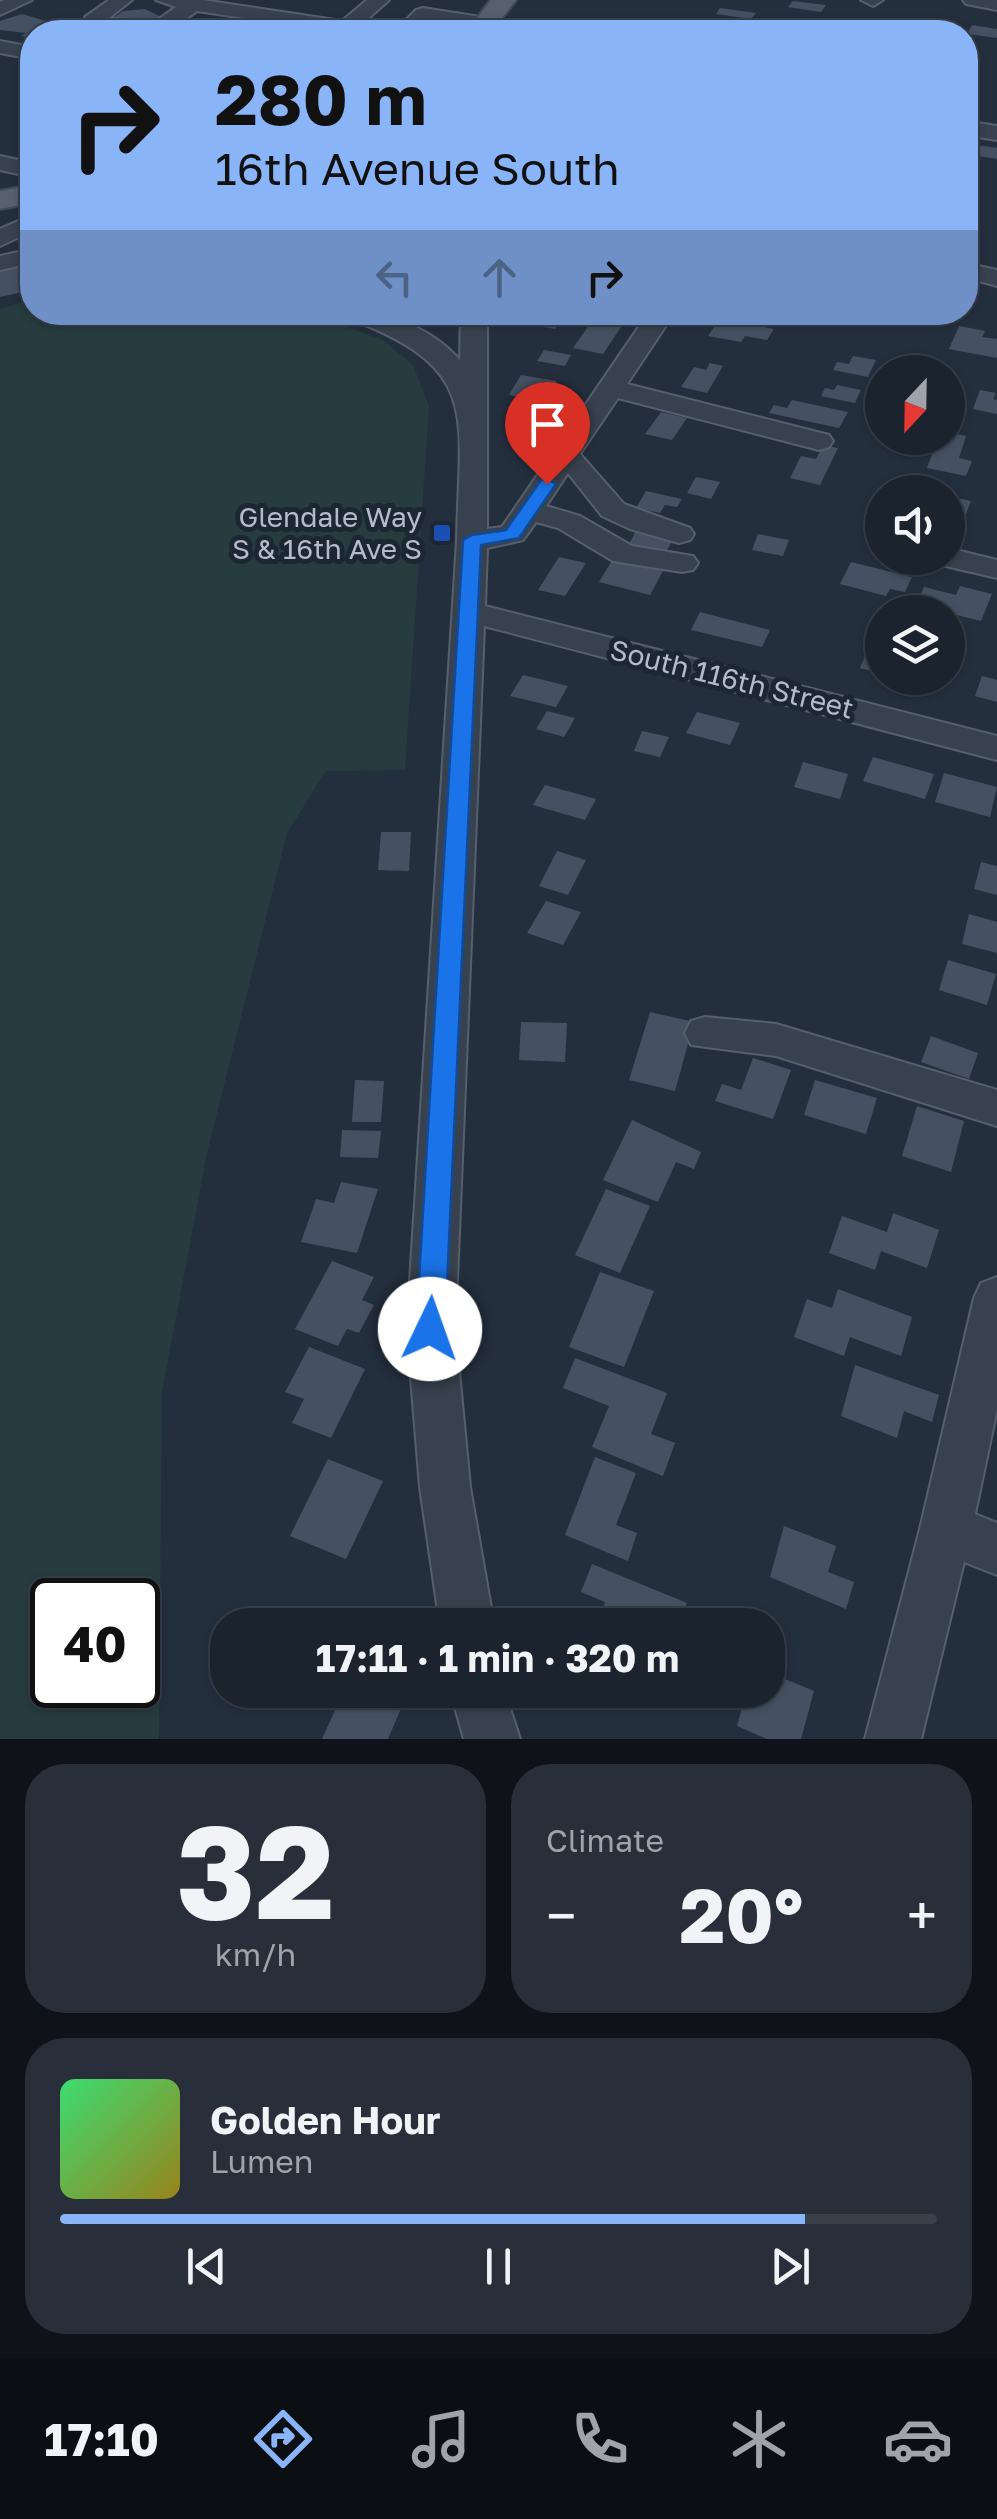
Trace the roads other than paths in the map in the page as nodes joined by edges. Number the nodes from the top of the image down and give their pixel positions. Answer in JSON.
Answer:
{"nodes":[{"id":1,"x":22,"y":0,"type":"edge"},
{"id":2,"x":122,"y":0,"type":"edge"},
{"id":3,"x":166,"y":0,"type":"edge"},
{"id":4,"x":431,"y":0,"type":"edge"},
{"id":5,"x":973,"y":0,"type":"edge"},
{"id":6,"x":209,"y":4,"type":"edge"},
{"id":7,"x":997,"y":4,"type":"edge"},
{"id":8,"x":252,"y":7,"type":"edge"},
{"id":9,"x":0,"y":9,"type":"edge"},
{"id":10,"x":492,"y":17,"type":"edge"},
{"id":11,"x":355,"y":18,"type":"edge"},
{"id":12,"x":93,"y":20,"type":"edge"},
{"id":13,"x":178,"y":20,"type":"edge"},
{"id":14,"x":388,"y":325,"type":"edge"},
{"id":15,"x":460,"y":325,"type":"edge"},
{"id":16,"x":472,"y":325,"type":"edge"},
{"id":17,"x":653,"y":325,"type":"edge"},
{"id":18,"x":436,"y":350,"type":"junction"},
{"id":19,"x":611,"y":388,"type":"junction"},
{"id":20,"x":471,"y":437,"type":"junction"},
{"id":21,"x":820,"y":441,"type":"dead end"},
{"id":22,"x":564,"y":457,"type":"junction"},
{"id":23,"x":529,"y":510,"type":"junction"},
{"id":24,"x":472,"y":540,"type":"junction"},
{"id":25,"x":965,"y":561,"type":"edge"},
{"id":26,"x":997,"y":569,"type":"edge"},
{"id":27,"x":466,"y":611,"type":"junction"},
{"id":28,"x":997,"y":748,"type":"edge"},
{"id":29,"x":705,"y":1033,"type":"dead end"},
{"id":30,"x":997,"y":1108,"type":"edge"},
{"id":31,"x":997,"y":1298,"type":"edge"},
{"id":32,"x":946,"y":1530,"type":"junction"},
{"id":33,"x":997,"y":1549,"type":"edge"},
{"id":34,"x":464,"y":1608,"type":"edge"},
{"id":35,"x":483,"y":1708,"type":"edge"},
{"id":36,"x":492,"y":1739,"type":"edge"},
{"id":37,"x":893,"y":1739,"type":"edge"}],
"edges":[{"from":1,"to":9,"type":"street"},
{"from":2,"to":12,"type":"street"},
{"from":3,"to":6,"type":"street"},
{"from":4,"to":10,"type":"street"},
{"from":5,"to":7,"type":"street"},
{"from":6,"to":8,"type":"street"},
{"from":6,"to":13,"type":"street"},
{"from":8,"to":11,"type":"street"},
{"from":14,"to":18,"type":"street"},
{"from":15,"to":18,"type":"street"},
{"from":16,"to":20,"type":"street"},
{"from":17,"to":19,"type":"street"},
{"from":18,"to":20,"type":"street"},
{"from":19,"to":21,"type":"street"},
{"from":19,"to":22,"type":"street"},
{"from":20,"to":24,"type":"street"},
{"from":22,"to":23,"type":"street"},
{"from":22,"to":23,"type":"street"},
{"from":23,"to":24,"type":"street"},
{"from":24,"to":27,"type":"street"},
{"from":25,"to":26,"type":"street"},
{"from":27,"to":28,"type":"street","name":"South 116th Street"},
{"from":27,"to":34,"type":"street"},
{"from":29,"to":30,"type":"street"},
{"from":31,"to":32,"type":"street"},
{"from":32,"to":33,"type":"street"},
{"from":32,"to":37,"type":"street"},
{"from":35,"to":36,"type":"street"}]}
